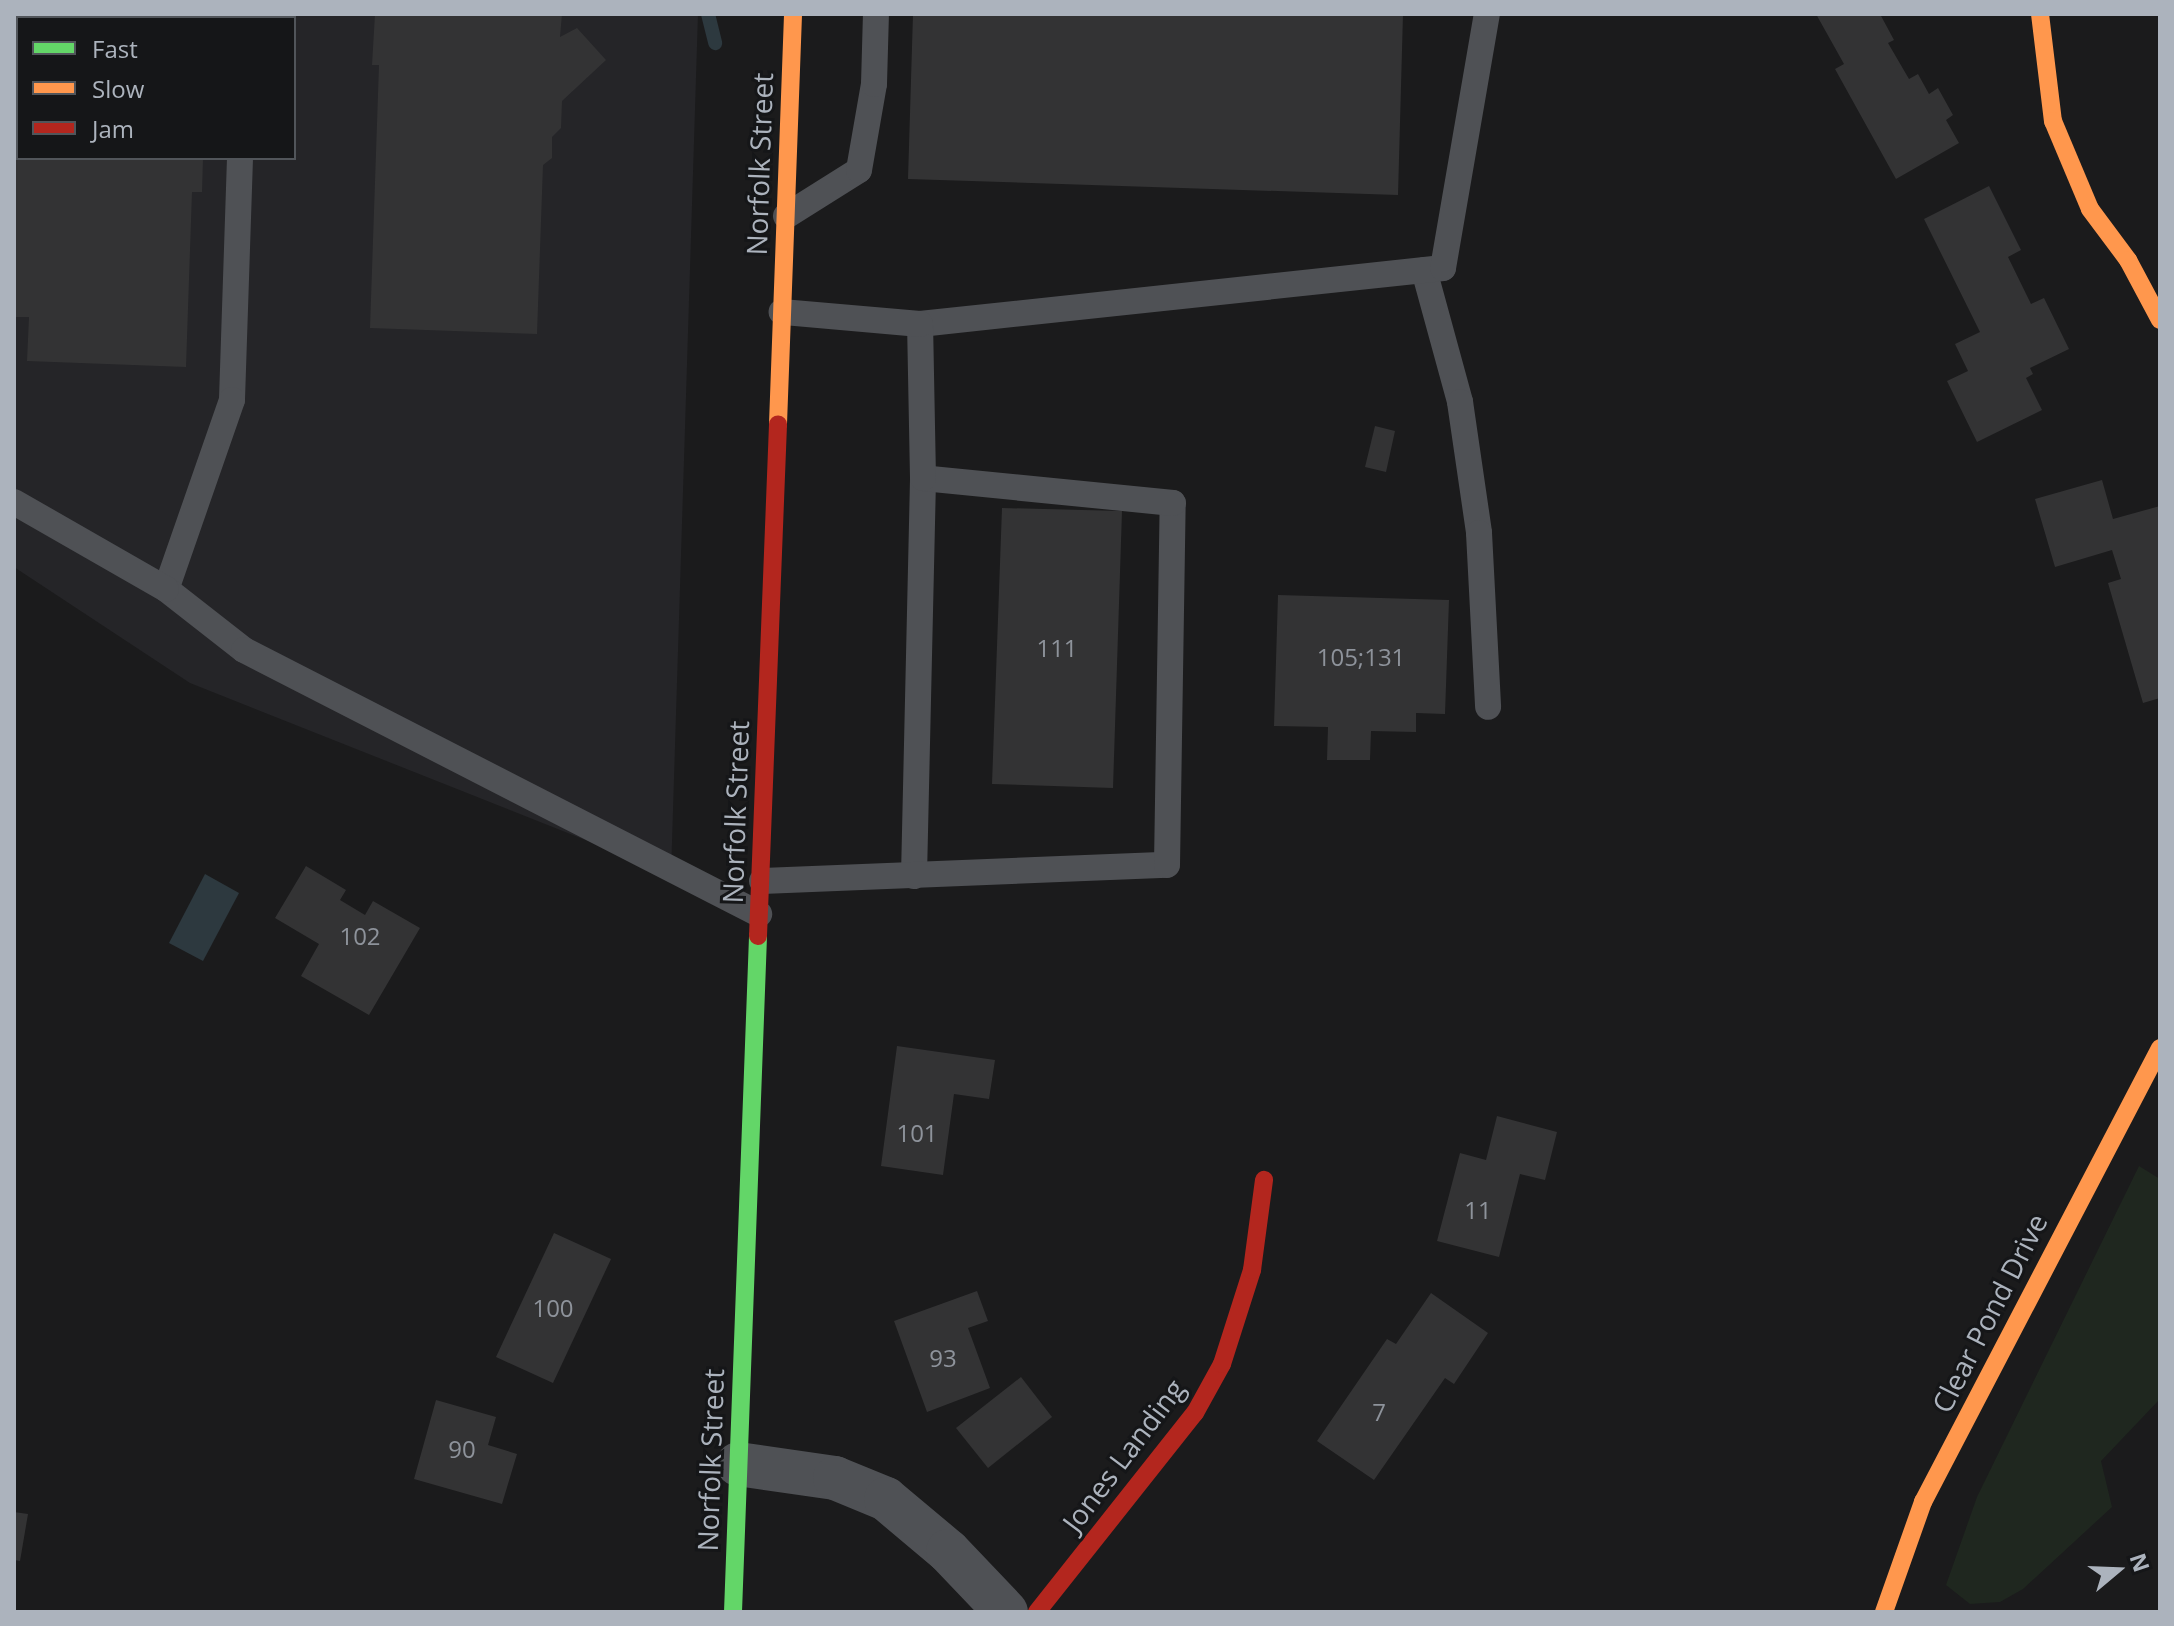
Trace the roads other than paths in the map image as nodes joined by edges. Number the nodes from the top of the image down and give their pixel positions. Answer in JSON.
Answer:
{"nodes":[{"id":1,"x":793,"y":14,"type":"edge"},
{"id":2,"x":876,"y":14,"type":"edge"},
{"id":3,"x":1487,"y":14,"type":"edge"},
{"id":4,"x":2040,"y":14,"type":"edge"},
{"id":5,"x":240,"y":160,"type":"edge"},
{"id":6,"x":786,"y":216,"type":"junction"},
{"id":7,"x":1424,"y":270,"type":"junction"},
{"id":8,"x":782,"y":312,"type":"junction"},
{"id":9,"x":2160,"y":320,"type":"edge"},
{"id":10,"x":920,"y":324,"type":"junction"},
{"id":11,"x":923,"y":478,"type":"junction"},
{"id":12,"x":14,"y":502,"type":"edge"},
{"id":13,"x":166,"y":589,"type":"junction"},
{"id":14,"x":1488,"y":707,"type":"dead end"},
{"id":15,"x":914,"y":876,"type":"junction"},
{"id":16,"x":762,"y":881,"type":"junction"},
{"id":17,"x":759,"y":914,"type":"junction"},
{"id":18,"x":2160,"y":1048,"type":"edge"},
{"id":19,"x":1264,"y":1180,"type":"dead end"},
{"id":20,"x":738,"y":1464,"type":"junction"},
{"id":21,"x":733,"y":1612,"type":"edge"},
{"id":22,"x":1006,"y":1612,"type":"edge"},
{"id":23,"x":1037,"y":1612,"type":"edge"},
{"id":24,"x":1884,"y":1612,"type":"edge"}],
"edges":[{"from":1,"to":6,"type":"main road","name":"Norfolk Street"},
{"from":2,"to":6,"type":"lane"},
{"from":3,"to":7,"type":"lane"},
{"from":4,"to":9,"type":"main road"},
{"from":5,"to":13,"type":"lane"},
{"from":6,"to":8,"type":"main road","name":"Norfolk Street"},
{"from":7,"to":10,"type":"lane"},
{"from":7,"to":14,"type":"lane"},
{"from":8,"to":10,"type":"lane"},
{"from":8,"to":16,"type":"main road","name":"Norfolk Street"},
{"from":10,"to":11,"type":"lane"},
{"from":11,"to":15,"type":"lane"},
{"from":11,"to":15,"type":"lane"},
{"from":12,"to":13,"type":"lane"},
{"from":13,"to":17,"type":"lane"},
{"from":15,"to":16,"type":"lane"},
{"from":16,"to":17,"type":"main road","name":"Norfolk Street"},
{"from":17,"to":20,"type":"main road","name":"Norfolk Street"},
{"from":18,"to":24,"type":"main road","name":"Clear Pond Drive"},
{"from":19,"to":23,"type":"main road","name":"Jones Landing"},
{"from":20,"to":21,"type":"main road","name":"Norfolk Street"},
{"from":20,"to":22,"type":"street"}]}
